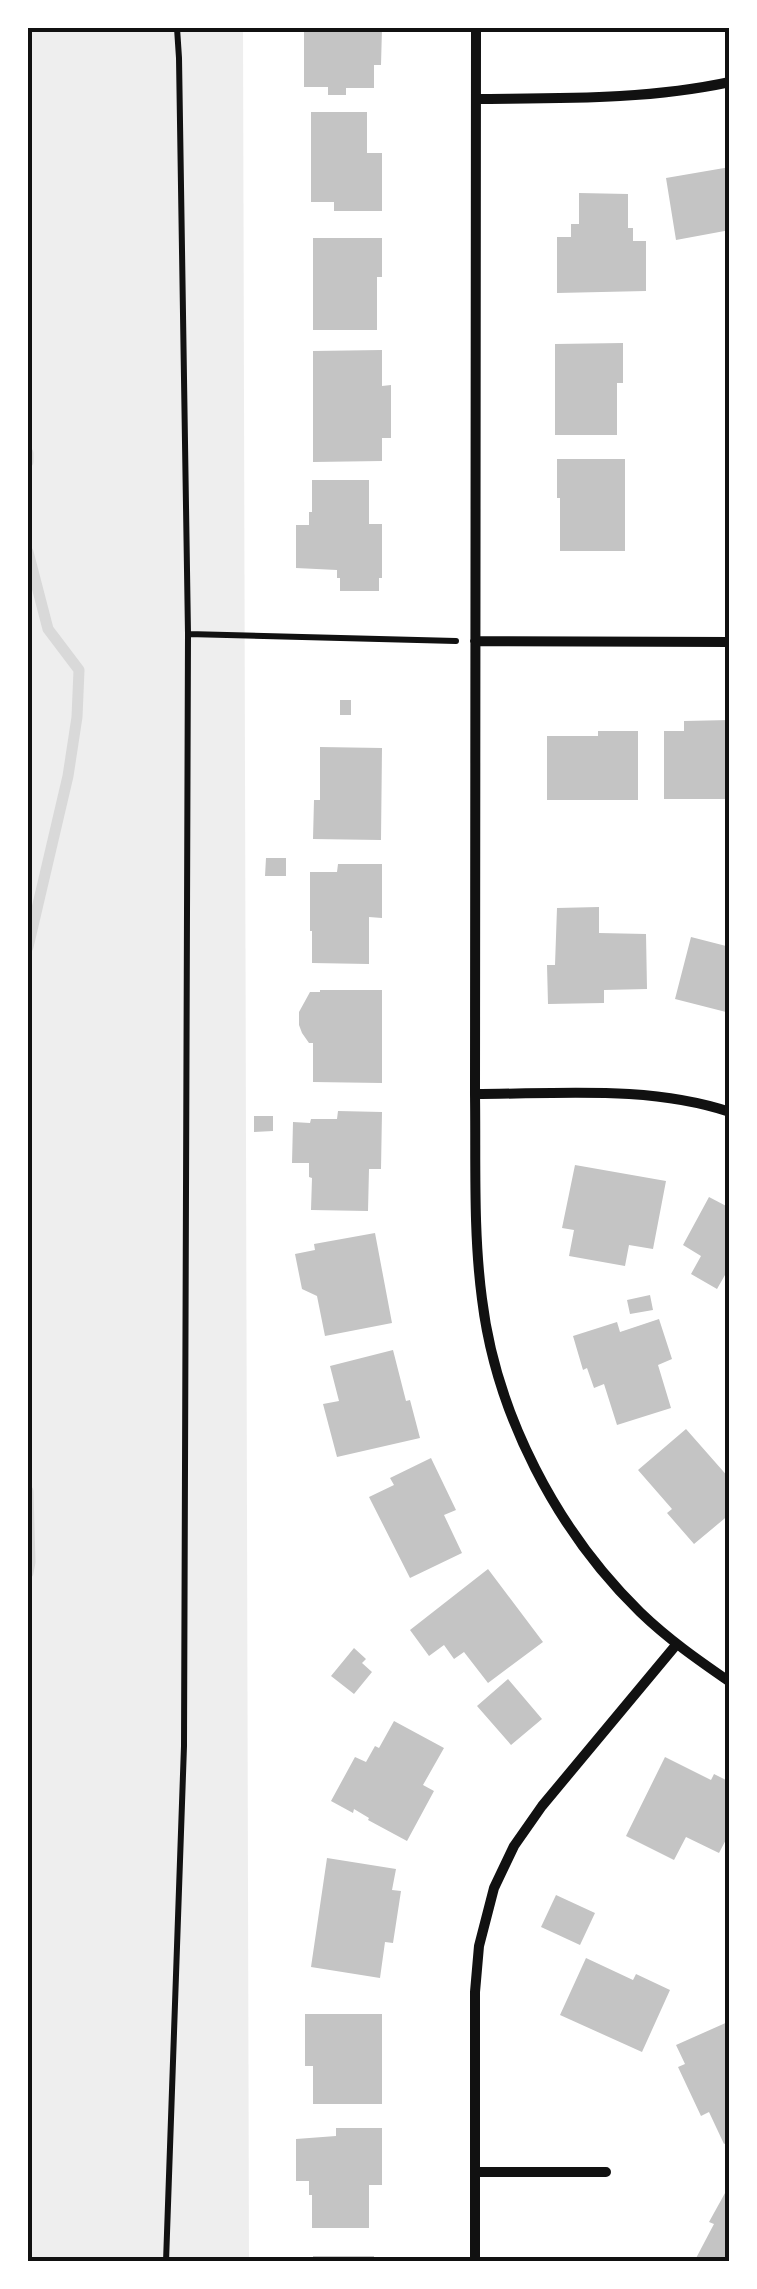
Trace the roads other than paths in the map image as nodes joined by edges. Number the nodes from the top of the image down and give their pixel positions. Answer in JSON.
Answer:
{"nodes":[{"id":1,"x":476,"y":28,"type":"edge"},
{"id":2,"x":730,"y":82,"type":"edge"},
{"id":3,"x":476,"y":99,"type":"junction"},
{"id":4,"x":475,"y":642,"type":"junction"},
{"id":5,"x":730,"y":642,"type":"edge"},
{"id":6,"x":475,"y":1094,"type":"junction"},
{"id":7,"x":730,"y":1112,"type":"edge"},
{"id":8,"x":676,"y":1644,"type":"junction"},
{"id":9,"x":730,"y":1682,"type":"edge"},
{"id":10,"x":475,"y":2172,"type":"junction"},
{"id":11,"x":606,"y":2172,"type":"dead end"},
{"id":12,"x":475,"y":2262,"type":"edge"}],
"edges":[{"from":1,"to":3,"type":"street"},
{"from":2,"to":3,"type":"street"},
{"from":3,"to":4,"type":"street"},
{"from":4,"to":5,"type":"street"},
{"from":4,"to":6,"type":"street"},
{"from":6,"to":7,"type":"street"},
{"from":6,"to":8,"type":"street"},
{"from":8,"to":9,"type":"street"},
{"from":8,"to":10,"type":"street"},
{"from":10,"to":11,"type":"street"},
{"from":10,"to":12,"type":"street"}]}
